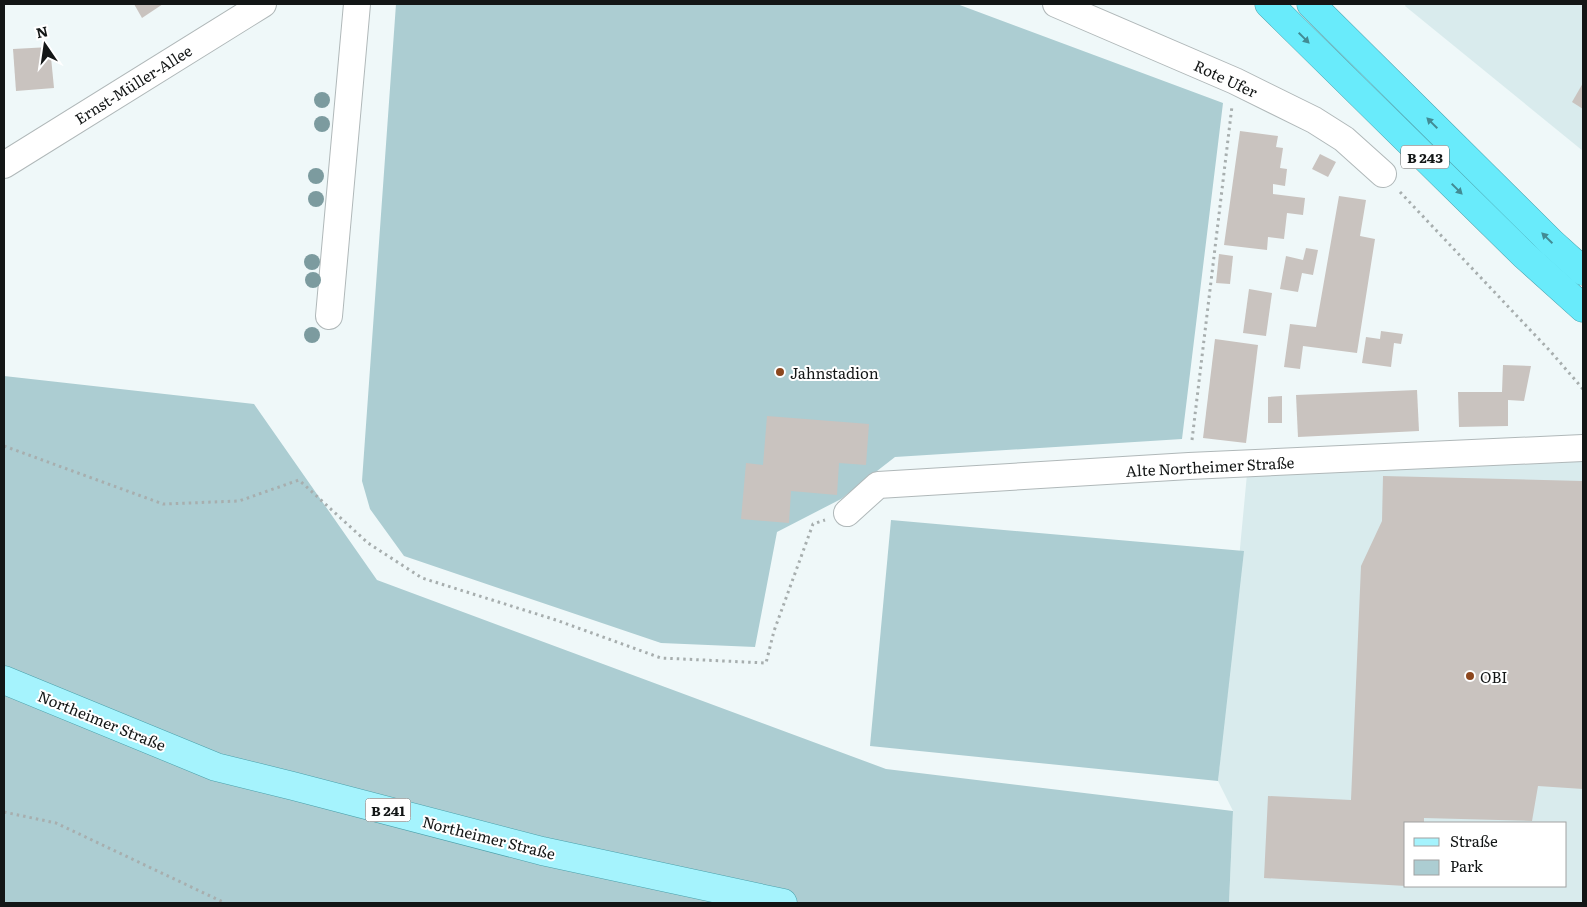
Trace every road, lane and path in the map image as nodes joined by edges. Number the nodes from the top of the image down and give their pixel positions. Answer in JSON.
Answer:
{"nodes":[{"id":1,"x":263,"y":4,"type":"edge"},
{"id":2,"x":357,"y":4,"type":"edge"},
{"id":3,"x":1056,"y":4,"type":"edge"},
{"id":4,"x":1269,"y":4,"type":"edge"},
{"id":5,"x":1311,"y":4,"type":"edge"},
{"id":6,"x":1235,"y":81,"type":"junction"},
{"id":7,"x":4,"y":165,"type":"edge"},
{"id":8,"x":1383,"y":174,"type":"joint"},
{"id":9,"x":1583,"y":271,"type":"edge"},
{"id":10,"x":1583,"y":308,"type":"edge"},
{"id":11,"x":329,"y":316,"type":"dead end"},
{"id":12,"x":1583,"y":389,"type":"edge"},
{"id":13,"x":4,"y":446,"type":"edge"},
{"id":14,"x":1583,"y":448,"type":"edge"},
{"id":15,"x":1189,"y":466,"type":"junction"},
{"id":16,"x":847,"y":513,"type":"joint"},
{"id":17,"x":4,"y":680,"type":"edge"},
{"id":18,"x":4,"y":812,"type":"edge"},
{"id":19,"x":225,"y":903,"type":"edge"},
{"id":20,"x":783,"y":903,"type":"edge"}],
"edges":[{"from":1,"to":7,"type":"street","name":"Ernst-Müller-Allee"},
{"from":2,"to":11,"type":"street"},
{"from":3,"to":6,"type":"street","name":"Rote Ufer"},
{"from":4,"to":10,"type":"highway","number":"B 243","one_way":true},
{"from":9,"to":5,"type":"highway","number":"B 243","one_way":true},
{"from":6,"to":8,"type":"street","name":"Rote Ufer"},
{"from":6,"to":15,"type":"path"},
{"from":8,"to":12,"type":"path"},
{"from":13,"to":16,"type":"path"},
{"from":14,"to":15,"type":"street","name":"Alte Northeimer Straße"},
{"from":15,"to":16,"type":"street","name":"Alte Northeimer Straße"},
{"from":17,"to":20,"type":"main road","name":"Northeimer Straße","number":"B 241"},
{"from":18,"to":19,"type":"path"}]}
